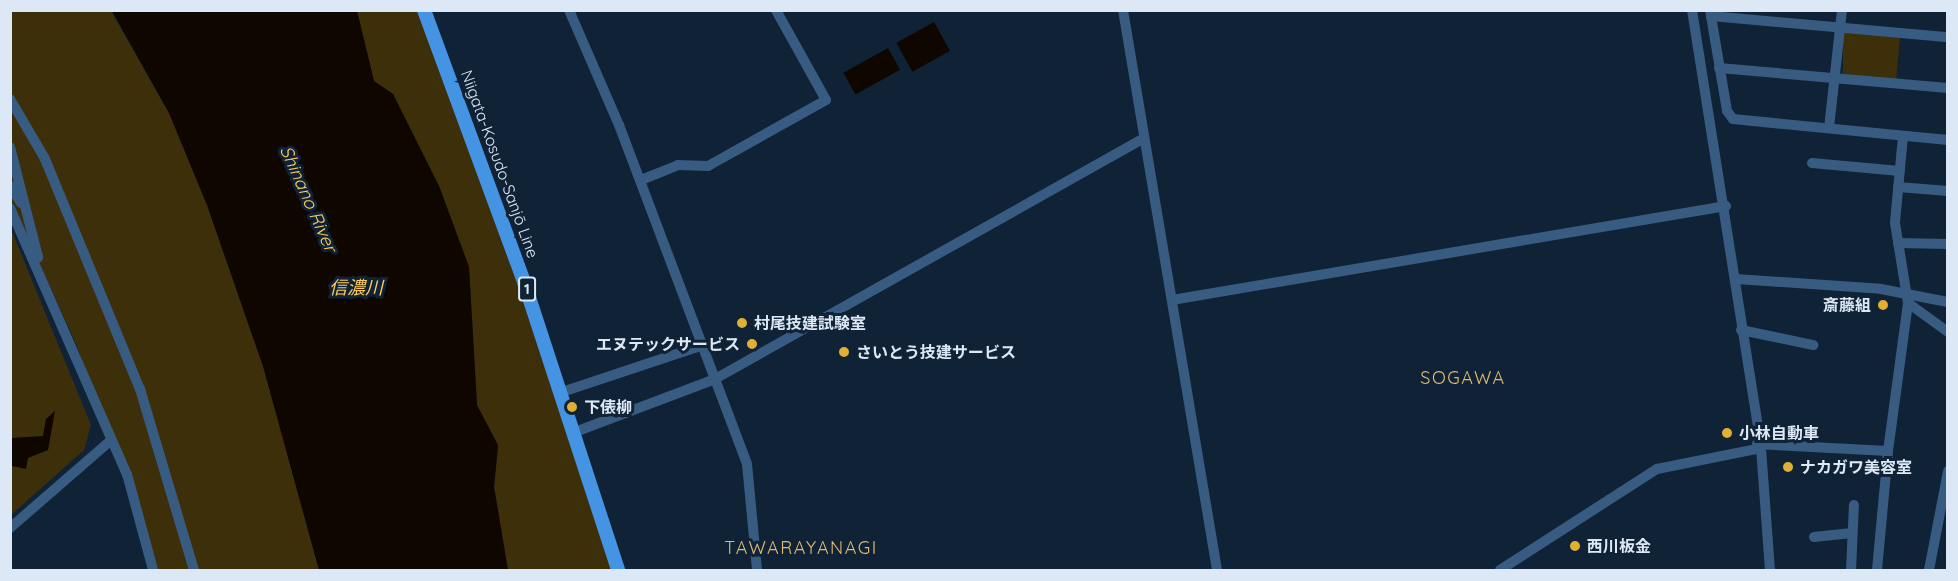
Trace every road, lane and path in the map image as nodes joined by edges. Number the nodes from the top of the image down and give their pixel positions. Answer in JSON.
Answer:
{"nodes":[{"id":1,"x":424,"y":10,"type":"edge"},
{"id":2,"x":569,"y":10,"type":"edge"},
{"id":3,"x":776,"y":10,"type":"edge"},
{"id":4,"x":1123,"y":10,"type":"edge"},
{"id":5,"x":1692,"y":10,"type":"edge"},
{"id":6,"x":1842,"y":10,"type":"edge"},
{"id":7,"x":1710,"y":13,"type":"edge"},
{"id":8,"x":1840,"y":26,"type":"junction"},
{"id":9,"x":1947,"y":37,"type":"edge"},
{"id":10,"x":1719,"y":68,"type":"junction"},
{"id":11,"x":1834,"y":78,"type":"junction"},
{"id":12,"x":1947,"y":88,"type":"edge"},
{"id":13,"x":10,"y":99,"type":"edge"},
{"id":14,"x":1829,"y":128,"type":"junction"},
{"id":15,"x":1903,"y":136,"type":"junction"},
{"id":16,"x":1144,"y":138,"type":"junction"},
{"id":17,"x":1947,"y":140,"type":"edge"},
{"id":18,"x":10,"y":147,"type":"edge"},
{"id":19,"x":1812,"y":164,"type":"dead end"},
{"id":20,"x":1900,"y":171,"type":"junction"},
{"id":21,"x":641,"y":180,"type":"junction"},
{"id":22,"x":10,"y":185,"type":"edge"},
{"id":23,"x":1898,"y":187,"type":"junction"},
{"id":24,"x":1947,"y":191,"type":"edge"},
{"id":25,"x":1726,"y":206,"type":"junction"},
{"id":26,"x":24,"y":207,"type":"junction"},
{"id":27,"x":10,"y":208,"type":"edge"},
{"id":28,"x":1898,"y":243,"type":"junction"},
{"id":29,"x":1947,"y":244,"type":"edge"},
{"id":30,"x":1736,"y":279,"type":"junction"},
{"id":31,"x":47,"y":292,"type":"junction"},
{"id":32,"x":1908,"y":298,"type":"junction"},
{"id":33,"x":1172,"y":300,"type":"junction"},
{"id":34,"x":1947,"y":302,"type":"edge"},
{"id":35,"x":1741,"y":330,"type":"junction"},
{"id":36,"x":1947,"y":332,"type":"edge"},
{"id":37,"x":703,"y":345,"type":"junction"},
{"id":38,"x":1813,"y":345,"type":"dead end"},
{"id":39,"x":716,"y":379,"type":"junction"},
{"id":40,"x":562,"y":393,"type":"junction"},
{"id":41,"x":575,"y":432,"type":"junction"},
{"id":42,"x":110,"y":441,"type":"junction"},
{"id":43,"x":1759,"y":446,"type":"junction"},
{"id":44,"x":1888,"y":451,"type":"junction"},
{"id":45,"x":1947,"y":471,"type":"edge"},
{"id":46,"x":1854,"y":505,"type":"dead end"},
{"id":47,"x":10,"y":528,"type":"edge"},
{"id":48,"x":1852,"y":533,"type":"junction"},
{"id":49,"x":1814,"y":537,"type":"dead end"},
{"id":50,"x":153,"y":570,"type":"edge"},
{"id":51,"x":194,"y":570,"type":"edge"},
{"id":52,"x":618,"y":570,"type":"edge"},
{"id":53,"x":757,"y":570,"type":"edge"},
{"id":54,"x":1217,"y":570,"type":"edge"},
{"id":55,"x":1500,"y":570,"type":"edge"},
{"id":56,"x":1770,"y":570,"type":"edge"},
{"id":57,"x":1851,"y":570,"type":"edge"},
{"id":58,"x":1877,"y":570,"type":"edge"},
{"id":59,"x":1929,"y":570,"type":"edge"}],
"edges":[{"from":1,"to":40,"type":"main road","name":"Niigata-Kosudo-Sanjō Line","number":"1"},
{"from":2,"to":21,"type":"street"},
{"from":3,"to":21,"type":"street"},
{"from":4,"to":16,"type":"street"},
{"from":5,"to":25,"type":"street"},
{"from":6,"to":8,"type":"street"},
{"from":7,"to":8,"type":"street"},
{"from":7,"to":10,"type":"street"},
{"from":8,"to":9,"type":"street"},
{"from":8,"to":11,"type":"street"},
{"from":10,"to":11,"type":"street"},
{"from":10,"to":14,"type":"street"},
{"from":11,"to":12,"type":"street"},
{"from":11,"to":14,"type":"street"},
{"from":13,"to":51,"type":"street"},
{"from":14,"to":15,"type":"street"},
{"from":15,"to":17,"type":"street"},
{"from":15,"to":20,"type":"street"},
{"from":16,"to":33,"type":"street"},
{"from":16,"to":39,"type":"street"},
{"from":18,"to":26,"type":"street"},
{"from":19,"to":20,"type":"street"},
{"from":20,"to":23,"type":"street"},
{"from":21,"to":37,"type":"street"},
{"from":22,"to":26,"type":"street"},
{"from":23,"to":24,"type":"street"},
{"from":23,"to":28,"type":"street"},
{"from":25,"to":30,"type":"street"},
{"from":25,"to":33,"type":"street"},
{"from":26,"to":31,"type":"street"},
{"from":27,"to":31,"type":"street"},
{"from":28,"to":29,"type":"street"},
{"from":28,"to":32,"type":"street"},
{"from":30,"to":32,"type":"street"},
{"from":30,"to":35,"type":"street"},
{"from":31,"to":42,"type":"street"},
{"from":32,"to":34,"type":"street"},
{"from":32,"to":36,"type":"street"},
{"from":32,"to":44,"type":"street"},
{"from":33,"to":54,"type":"street"},
{"from":35,"to":38,"type":"street"},
{"from":35,"to":43,"type":"street"},
{"from":37,"to":39,"type":"street"},
{"from":37,"to":40,"type":"street"},
{"from":39,"to":41,"type":"street"},
{"from":39,"to":53,"type":"street"},
{"from":40,"to":41,"type":"main road","name":"Niigata-Kosudo-Sanjō Line","number":"1"},
{"from":41,"to":52,"type":"main road","name":"Niigata-Kosudo-Sanjō Line","number":"1"},
{"from":42,"to":47,"type":"street"},
{"from":42,"to":50,"type":"street"},
{"from":43,"to":44,"type":"street"},
{"from":43,"to":55,"type":"street"},
{"from":43,"to":56,"type":"street"},
{"from":44,"to":58,"type":"street"},
{"from":45,"to":59,"type":"street"},
{"from":46,"to":48,"type":"street"},
{"from":48,"to":49,"type":"street"},
{"from":48,"to":57,"type":"street"}]}
